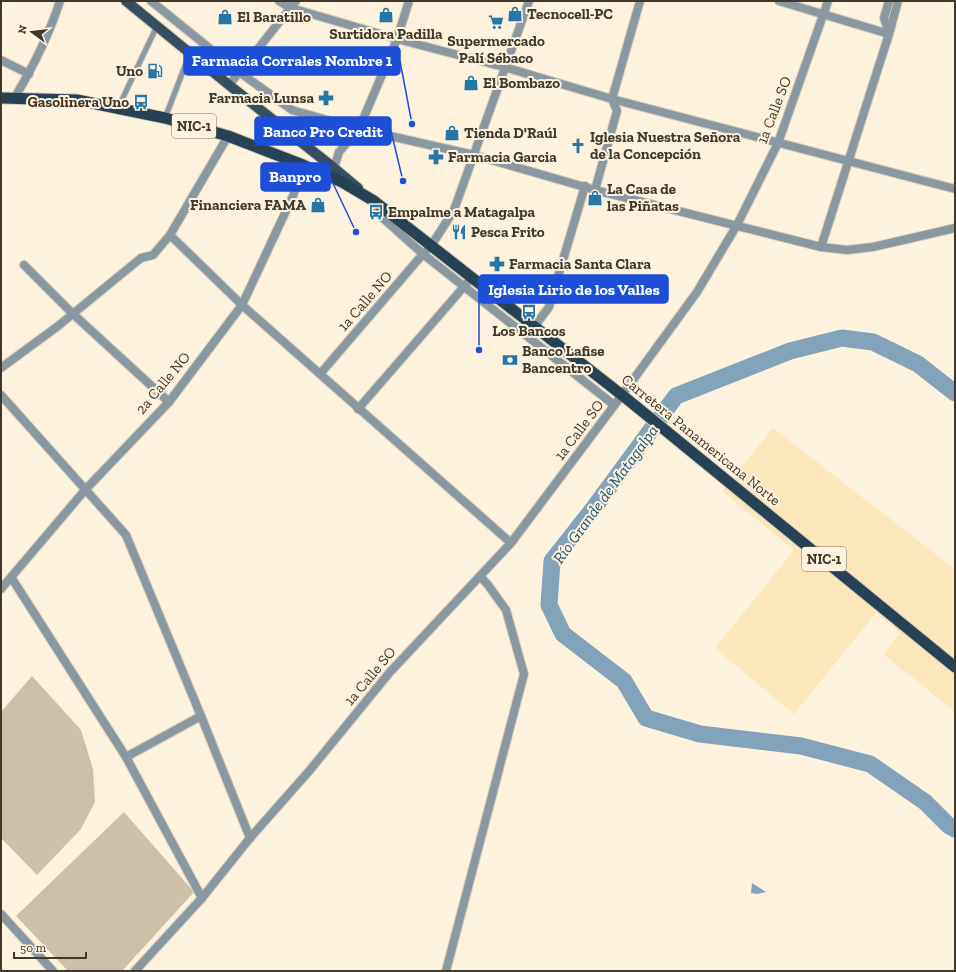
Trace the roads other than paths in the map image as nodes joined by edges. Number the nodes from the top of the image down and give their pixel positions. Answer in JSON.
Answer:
{"nodes":[{"id":1,"x":60,"y":1,"type":"edge"},
{"id":2,"x":126,"y":1,"type":"edge"},
{"id":3,"x":151,"y":1,"type":"edge"},
{"id":4,"x":280,"y":1,"type":"edge"},
{"id":5,"x":296,"y":1,"type":"edge"},
{"id":6,"x":409,"y":1,"type":"edge"},
{"id":7,"x":529,"y":1,"type":"edge"},
{"id":8,"x":640,"y":1,"type":"edge"},
{"id":9,"x":779,"y":1,"type":"edge"},
{"id":10,"x":828,"y":1,"type":"edge"},
{"id":11,"x":889,"y":1,"type":"edge"},
{"id":12,"x":898,"y":1,"type":"edge"},
{"id":13,"x":291,"y":8,"type":"junction"},
{"id":14,"x":824,"y":15,"type":"junction"},
{"id":15,"x":156,"y":26,"type":"junction"},
{"id":16,"x":889,"y":34,"type":"junction"},
{"id":17,"x":397,"y":39,"type":"junction"},
{"id":18,"x":190,"y":53,"type":"junction"},
{"id":19,"x":1,"y":60,"type":"edge"},
{"id":20,"x":504,"y":67,"type":"junction"},
{"id":21,"x":239,"y":72,"type":"junction"},
{"id":22,"x":28,"y":74,"type":"junction"},
{"id":23,"x":229,"y":85,"type":"junction"},
{"id":24,"x":1,"y":98,"type":"edge"},
{"id":25,"x":15,"y":98,"type":"junction"},
{"id":26,"x":612,"y":99,"type":"junction"},
{"id":27,"x":118,"y":108,"type":"junction"},
{"id":28,"x":165,"y":118,"type":"junction"},
{"id":29,"x":359,"y":129,"type":"junction"},
{"id":30,"x":228,"y":136,"type":"junction"},
{"id":31,"x":778,"y":143,"type":"junction"},
{"id":32,"x":474,"y":155,"type":"junction"},
{"id":33,"x":849,"y":161,"type":"junction"},
{"id":34,"x":304,"y":166,"type":"junction"},
{"id":35,"x":334,"y":168,"type":"junction"},
{"id":36,"x":585,"y":186,"type":"junction"},
{"id":37,"x":955,"y":189,"type":"edge"},
{"id":38,"x":595,"y":190,"type":"junction"},
{"id":39,"x":374,"y":201,"type":"junction"},
{"id":40,"x":737,"y":225,"type":"junction"},
{"id":41,"x":955,"y":228,"type":"edge"},
{"id":42,"x":170,"y":235,"type":"junction"},
{"id":43,"x":821,"y":247,"type":"junction"},
{"id":44,"x":427,"y":250,"type":"junction"},
{"id":45,"x":24,"y":265,"type":"dead end"},
{"id":46,"x":468,"y":282,"type":"junction"},
{"id":47,"x":242,"y":305,"type":"junction"},
{"id":48,"x":72,"y":313,"type":"junction"},
{"id":49,"x":534,"y":327,"type":"junction"},
{"id":50,"x":1,"y":368,"type":"edge"},
{"id":51,"x":320,"y":374,"type":"junction"},
{"id":52,"x":1,"y":395,"type":"edge"},
{"id":53,"x":626,"y":399,"type":"junction"},
{"id":54,"x":169,"y":402,"type":"junction"},
{"id":55,"x":614,"y":405,"type":"junction"},
{"id":56,"x":358,"y":409,"type":"junction"},
{"id":57,"x":85,"y":490,"type":"junction"},
{"id":58,"x":511,"y":543,"type":"junction"},
{"id":59,"x":480,"y":576,"type":"junction"},
{"id":60,"x":11,"y":577,"type":"junction"},
{"id":61,"x":1,"y":589,"type":"edge"},
{"id":62,"x":955,"y":667,"type":"edge"},
{"id":63,"x":201,"y":716,"type":"junction"},
{"id":64,"x":126,"y":757,"type":"junction"},
{"id":65,"x":250,"y":838,"type":"junction"},
{"id":66,"x":202,"y":898,"type":"junction"},
{"id":67,"x":1,"y":914,"type":"edge"},
{"id":68,"x":53,"y":971,"type":"edge"},
{"id":69,"x":136,"y":971,"type":"edge"},
{"id":70,"x":446,"y":971,"type":"edge"}],
"edges":[{"from":1,"to":22,"type":"street"},
{"from":2,"to":15,"type":"main road"},
{"from":3,"to":21,"type":"street"},
{"from":4,"to":13,"type":"street"},
{"from":5,"to":13,"type":"street"},
{"from":6,"to":17,"type":"street"},
{"from":7,"to":20,"type":"street","name":"1a Calle NO"},
{"from":8,"to":26,"type":"street"},
{"from":9,"to":14,"type":"street"},
{"from":10,"to":14,"type":"street","name":"1a Calle SO"},
{"from":11,"to":16,"type":"street"},
{"from":12,"to":16,"type":"street"},
{"from":13,"to":17,"type":"street"},
{"from":13,"to":21,"type":"street"},
{"from":14,"to":16,"type":"street"},
{"from":14,"to":31,"type":"street","name":"1a Calle SO"},
{"from":15,"to":18,"type":"main road"},
{"from":15,"to":27,"type":"lane"},
{"from":16,"to":33,"type":"street"},
{"from":17,"to":20,"type":"street"},
{"from":17,"to":29,"type":"street"},
{"from":18,"to":23,"type":"main road"},
{"from":18,"to":28,"type":"lane"},
{"from":19,"to":22,"type":"street"},
{"from":20,"to":26,"type":"street"},
{"from":20,"to":32,"type":"street","name":"1a Calle NO"},
{"from":21,"to":23,"type":"street"},
{"from":21,"to":29,"type":"street"},
{"from":22,"to":25,"type":"street"},
{"from":23,"to":35,"type":"main road"},
{"from":24,"to":25,"type":"highway","name":"Carretera Panamericana Norte","number":"NIC-1"},
{"from":25,"to":27,"type":"highway","name":"Carretera Panamericana Norte","number":"NIC-1"},
{"from":26,"to":31,"type":"street"},
{"from":26,"to":38,"type":"street"},
{"from":27,"to":28,"type":"highway","name":"Carretera Panamericana Norte","number":"NIC-1"},
{"from":28,"to":30,"type":"highway","name":"Carretera Panamericana Norte","number":"NIC-1"},
{"from":29,"to":32,"type":"street"},
{"from":29,"to":35,"type":"street"},
{"from":30,"to":34,"type":"highway","name":"Carretera Panamericana Norte","number":"NIC-1"},
{"from":30,"to":42,"type":"street"},
{"from":31,"to":33,"type":"street"},
{"from":31,"to":40,"type":"street","name":"1a Calle SO"},
{"from":32,"to":36,"type":"street"},
{"from":32,"to":44,"type":"street","name":"1a Calle NO"},
{"from":33,"to":37,"type":"street"},
{"from":33,"to":43,"type":"street"},
{"from":34,"to":39,"type":"highway","name":"Carretera Panamericana Norte","number":"NIC-1"},
{"from":34,"to":47,"type":"street","name":"2a Calle NO"},
{"from":35,"to":39,"type":"main road"},
{"from":36,"to":38,"type":"street"},
{"from":36,"to":49,"type":"street"},
{"from":38,"to":40,"type":"street"},
{"from":39,"to":44,"type":"highway","name":"Carretera Panamericana Norte","number":"NIC-1"},
{"from":40,"to":43,"type":"street"},
{"from":40,"to":53,"type":"street","name":"1a Calle SO"},
{"from":41,"to":43,"type":"street"},
{"from":42,"to":47,"type":"street"},
{"from":42,"to":48,"type":"street"},
{"from":44,"to":46,"type":"highway","name":"Carretera Panamericana Norte","number":"NIC-1"},
{"from":44,"to":51,"type":"street","name":"1a Calle NO"},
{"from":45,"to":48,"type":"street"},
{"from":46,"to":49,"type":"highway","name":"Carretera Panamericana Norte","number":"NIC-1"},
{"from":46,"to":55,"type":"street"},
{"from":46,"to":56,"type":"street"},
{"from":47,"to":51,"type":"street"},
{"from":47,"to":54,"type":"street","name":"2a Calle NO"},
{"from":48,"to":50,"type":"street"},
{"from":48,"to":54,"type":"street"},
{"from":49,"to":53,"type":"highway","name":"Carretera Panamericana Norte","number":"NIC-1"},
{"from":51,"to":56,"type":"street"},
{"from":52,"to":57,"type":"street"},
{"from":53,"to":55,"type":"street","name":"1a Calle SO"},
{"from":53,"to":62,"type":"highway","name":"Carretera Panamericana Norte","number":"NIC-1"},
{"from":54,"to":57,"type":"street","name":"2a Calle NO"},
{"from":55,"to":58,"type":"street","name":"1a Calle SO"},
{"from":56,"to":58,"type":"street"},
{"from":57,"to":60,"type":"street","name":"2a Calle NO"},
{"from":57,"to":63,"type":"street"},
{"from":58,"to":59,"type":"street","name":"1a Calle SO"},
{"from":59,"to":65,"type":"street","name":"1a Calle SO"},
{"from":59,"to":70,"type":"street"},
{"from":60,"to":61,"type":"street","name":"2a Calle NO"},
{"from":60,"to":64,"type":"street"},
{"from":63,"to":64,"type":"street"},
{"from":63,"to":65,"type":"street"},
{"from":64,"to":66,"type":"street"},
{"from":65,"to":66,"type":"street","name":"1a Calle SO"},
{"from":66,"to":69,"type":"street","name":"1a Calle SO"},
{"from":67,"to":68,"type":"street"}]}
